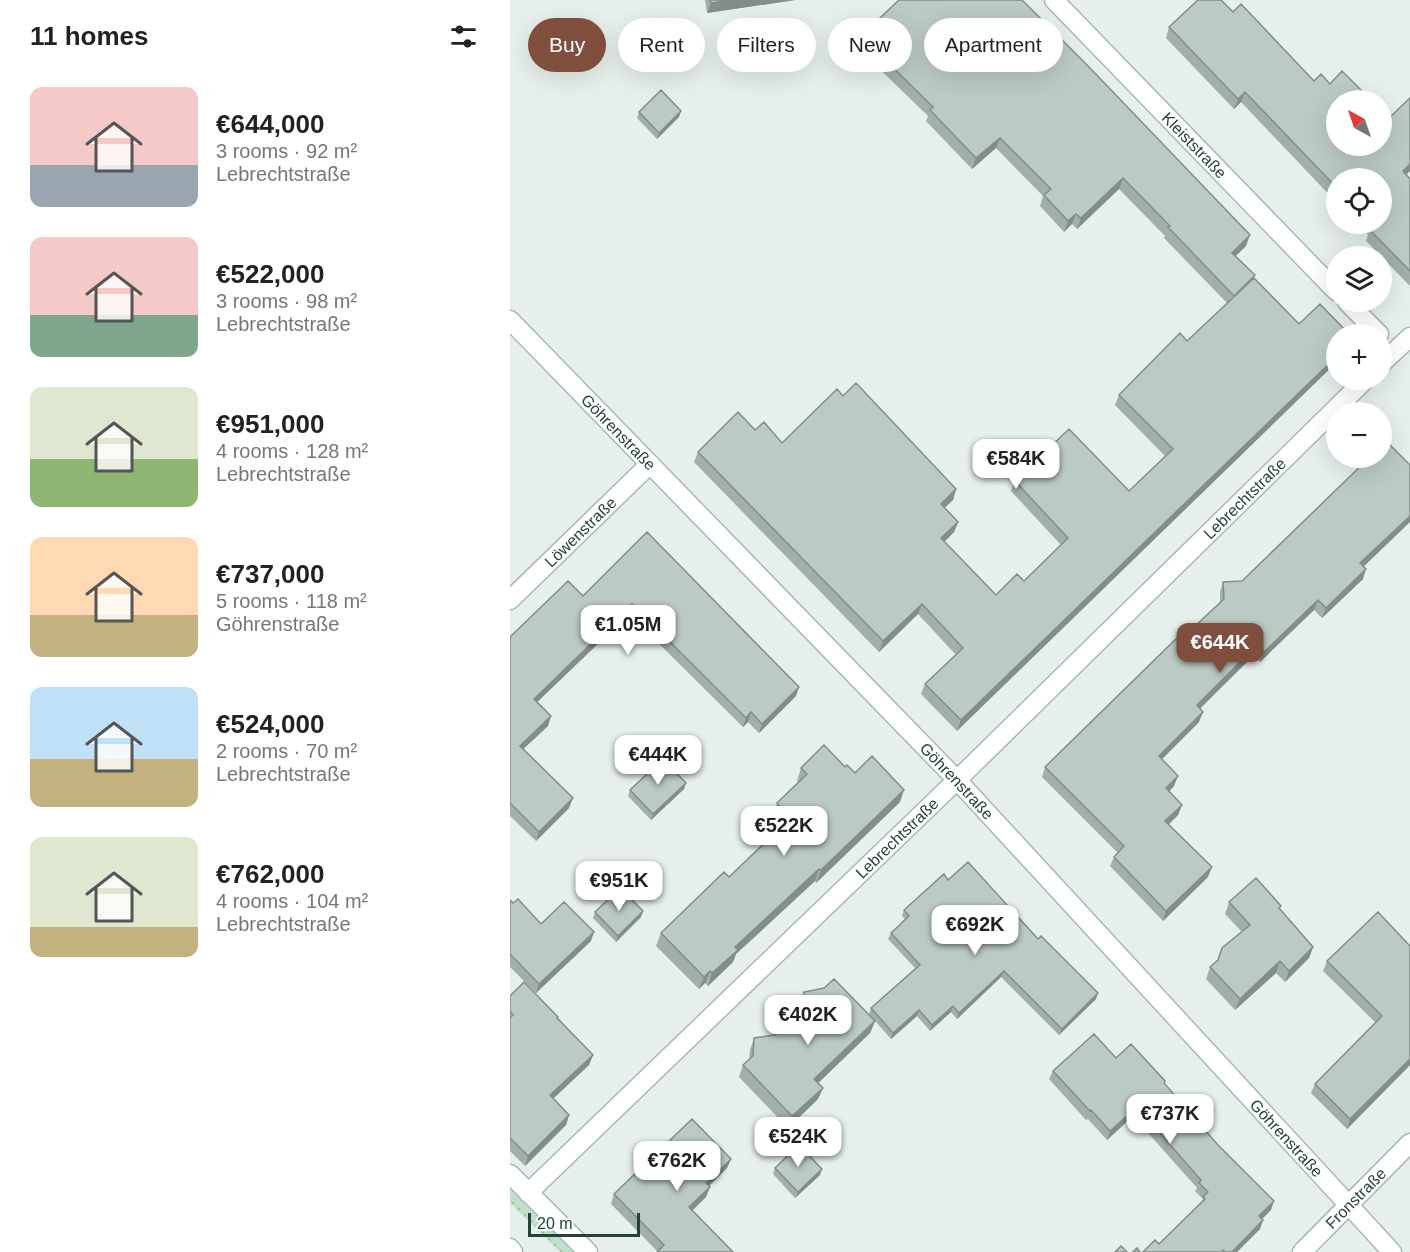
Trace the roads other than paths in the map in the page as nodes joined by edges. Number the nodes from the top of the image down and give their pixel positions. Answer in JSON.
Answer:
{"nodes":[{"id":1,"x":1053,"y":0,"type":"edge"},
{"id":2,"x":1326,"y":281,"type":"edge"},
{"id":3,"x":1355,"y":312,"type":"edge"},
{"id":4,"x":510,"y":320,"type":"edge"},
{"id":5,"x":1366,"y":324,"type":"edge"},
{"id":6,"x":1410,"y":337,"type":"edge"},
{"id":7,"x":1392,"y":343,"type":"edge"},
{"id":8,"x":1355,"y":390,"type":"edge"},
{"id":9,"x":650,"y":464,"type":"junction"},
{"id":10,"x":510,"y":600,"type":"edge"},
{"id":11,"x":957,"y":780,"type":"junction"},
{"id":12,"x":1410,"y":1143,"type":"edge"},
{"id":13,"x":510,"y":1174,"type":"edge"},
{"id":14,"x":528,"y":1193,"type":"junction"},
{"id":15,"x":1349,"y":1205,"type":"junction"},
{"id":16,"x":510,"y":1248,"type":"edge"},
{"id":17,"x":513,"y":1252,"type":"edge"},
{"id":18,"x":588,"y":1252,"type":"edge"},
{"id":19,"x":1302,"y":1252,"type":"edge"},
{"id":20,"x":1392,"y":1252,"type":"edge"}],
"edges":[{"from":1,"to":2,"type":"street","name":"Kleiststraße"},
{"from":3,"to":5,"type":"street"},
{"from":4,"to":9,"type":"street","name":"Göhrenstraße"},
{"from":6,"to":7,"type":"street"},
{"from":8,"to":11,"type":"street","name":"Lebrechtstraße"},
{"from":9,"to":10,"type":"street","name":"Löwenstraße"},
{"from":9,"to":11,"type":"street","name":"Göhrenstraße"},
{"from":11,"to":14,"type":"street","name":"Lebrechtstraße"},
{"from":11,"to":15,"type":"street","name":"Göhrenstraße"},
{"from":12,"to":15,"type":"street","name":"Fronstraße"},
{"from":13,"to":14,"type":"street"},
{"from":14,"to":18,"type":"street"},
{"from":15,"to":19,"type":"street","name":"Fronstraße"},
{"from":15,"to":20,"type":"street","name":"Göhrenstraße"},
{"from":16,"to":17,"type":"street"}]}
